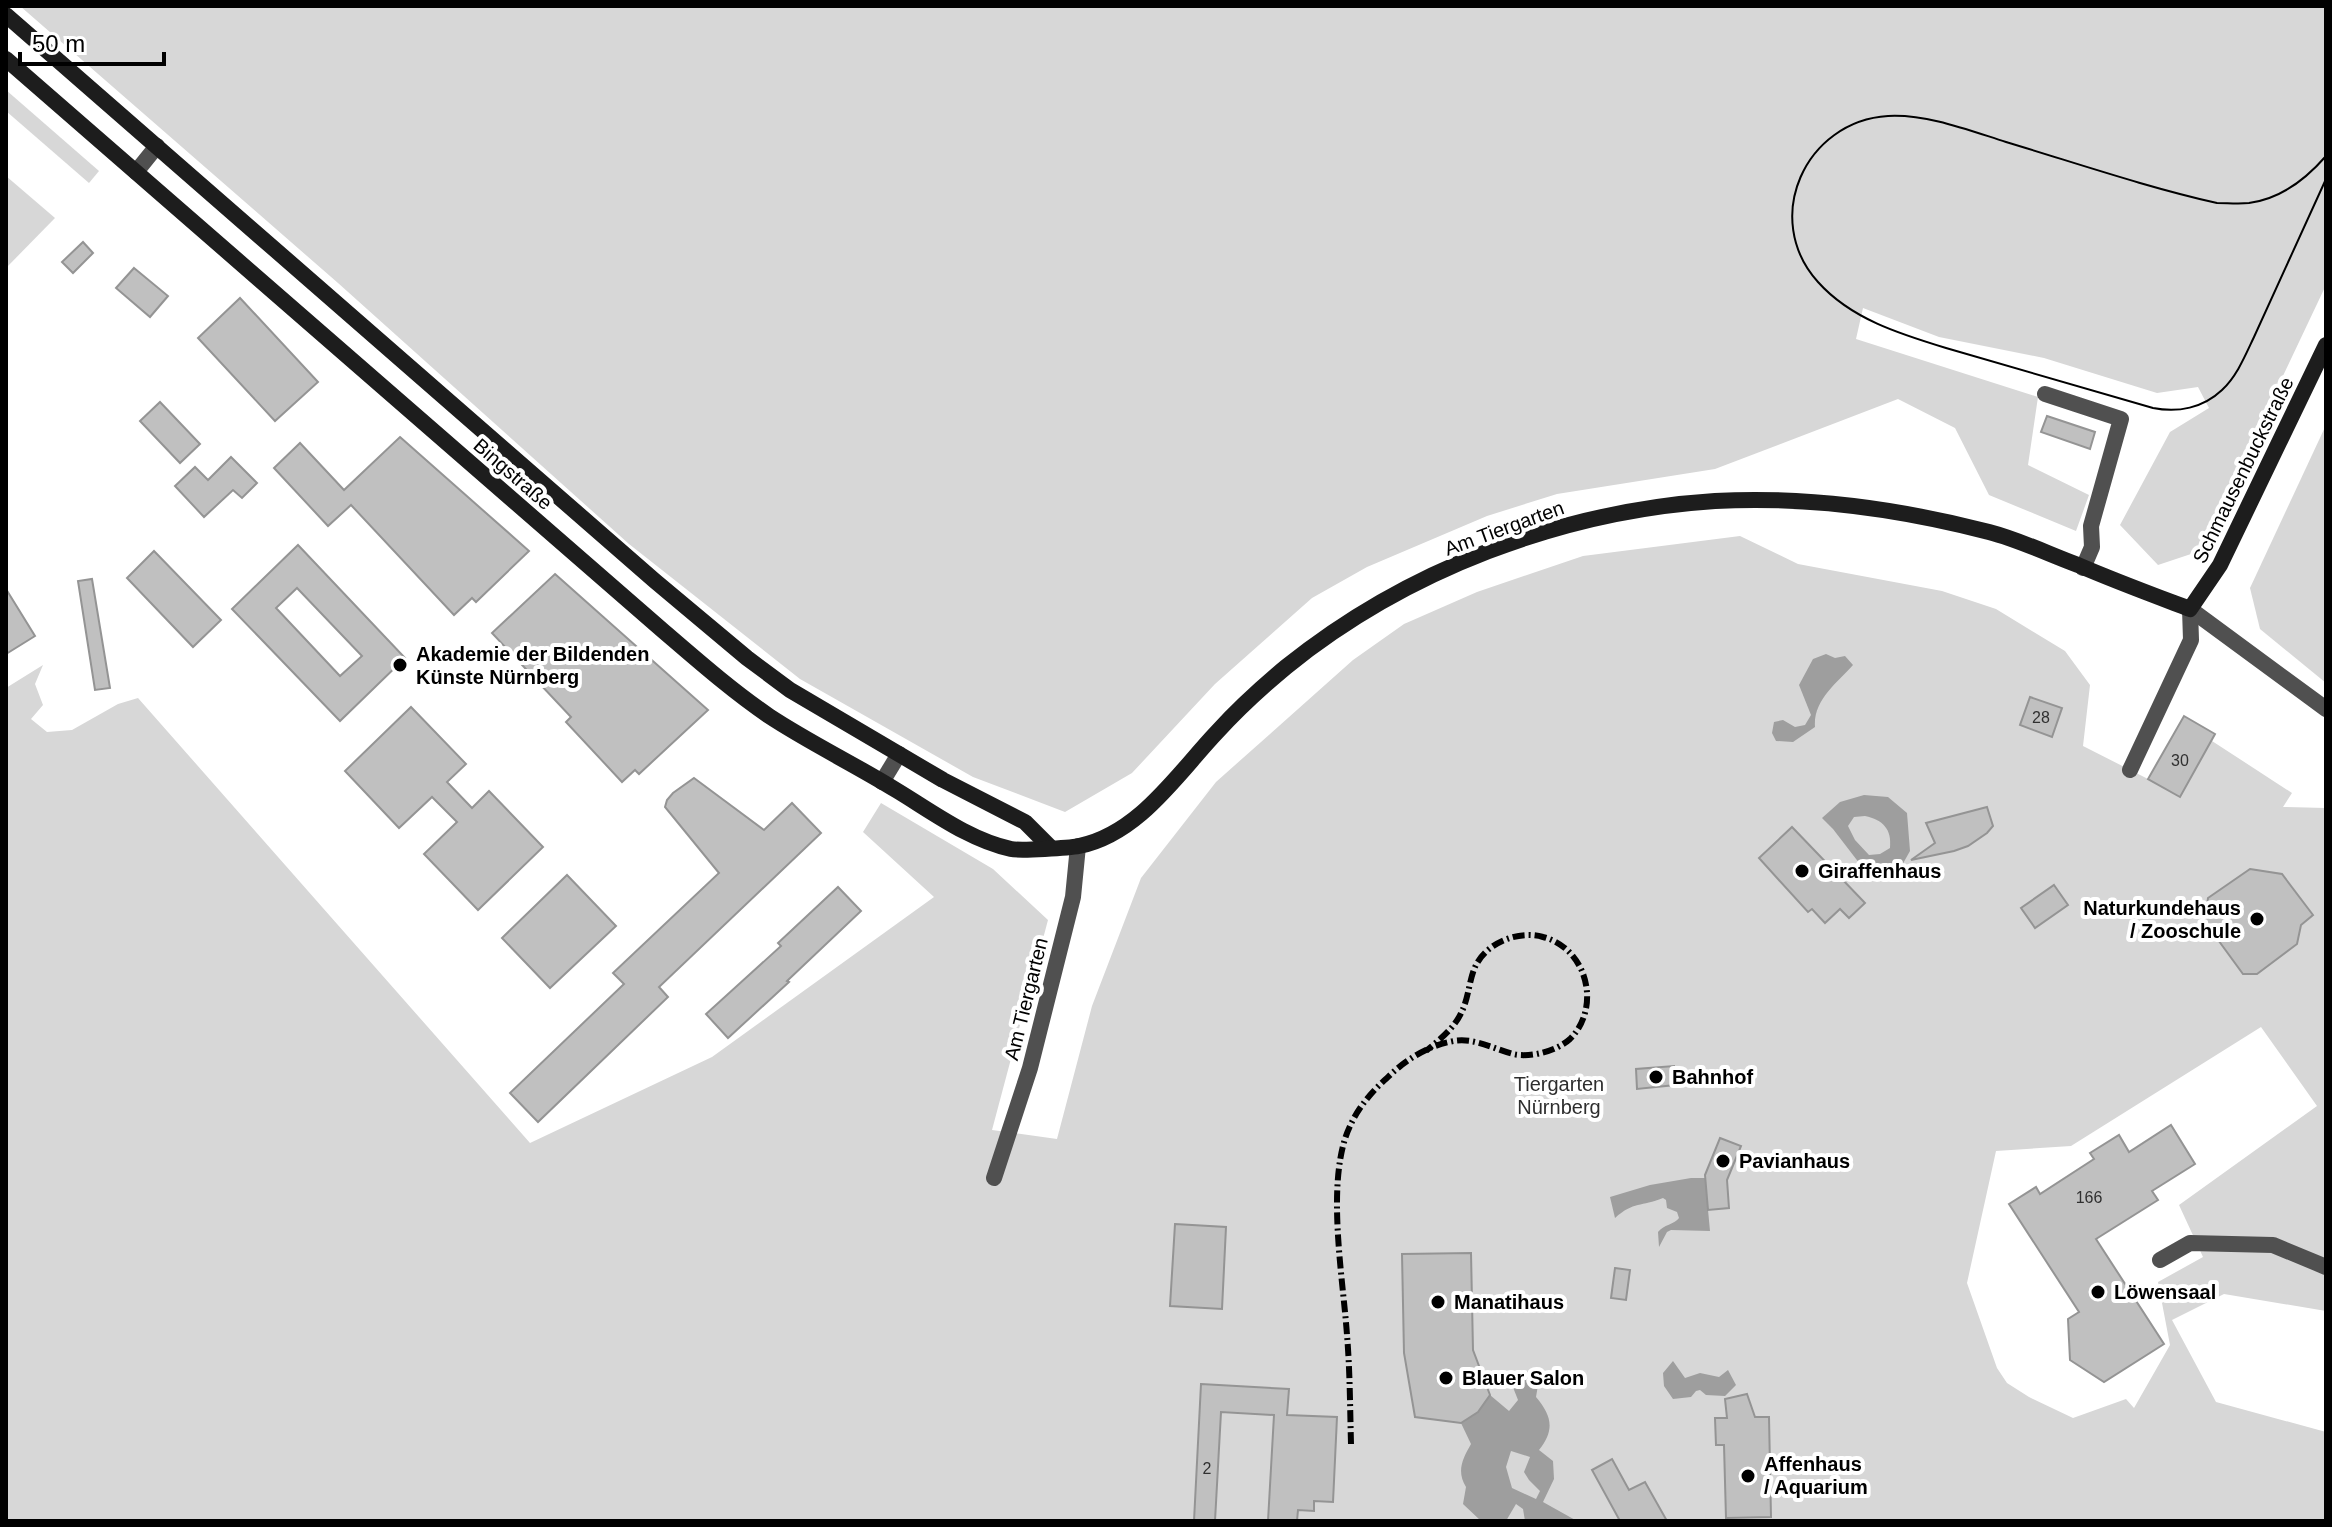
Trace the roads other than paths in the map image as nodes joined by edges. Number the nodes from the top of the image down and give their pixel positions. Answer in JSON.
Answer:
{"nodes":[{"id":1,"x":6,"y":15,"type":"edge"},
{"id":2,"x":6,"y":59,"type":"edge"},
{"id":3,"x":157,"y":146,"type":"junction"},
{"id":4,"x":136,"y":172,"type":"junction"},
{"id":5,"x":2326,"y":345,"type":"edge"},
{"id":6,"x":2045,"y":394,"type":"dead end"},
{"id":7,"x":2083,"y":568,"type":"junction"},
{"id":8,"x":2190,"y":609,"type":"junction"},
{"id":9,"x":2326,"y":709,"type":"edge"},
{"id":10,"x":899,"y":754,"type":"junction"},
{"id":11,"x":2130,"y":770,"type":"dead end"},
{"id":12,"x":882,"y":782,"type":"junction"},
{"id":13,"x":1078,"y":846,"type":"junction"},
{"id":14,"x":1050,"y":847,"type":"junction"},
{"id":15,"x":994,"y":1178,"type":"dead end"},
{"id":16,"x":2160,"y":1260,"type":"dead end"},
{"id":17,"x":2326,"y":1267,"type":"edge"}],
"edges":[{"from":1,"to":3,"type":"street","name":"Bingstraße"},
{"from":2,"to":4,"type":"street","name":"Bingstraße"},
{"from":3,"to":4,"type":"street"},
{"from":3,"to":10,"type":"street","name":"Bingstraße"},
{"from":4,"to":12,"type":"street","name":"Bingstraße"},
{"from":5,"to":8,"type":"street","name":"Schmausenbuckstraße"},
{"from":6,"to":7,"type":"street"},
{"from":7,"to":8,"type":"street","name":"Am Tiergarten"},
{"from":7,"to":13,"type":"street","name":"Am Tiergarten"},
{"from":8,"to":9,"type":"street"},
{"from":8,"to":11,"type":"street"},
{"from":10,"to":12,"type":"street"},
{"from":10,"to":14,"type":"street","name":"Bingstraße"},
{"from":12,"to":14,"type":"street","name":"Bingstraße"},
{"from":13,"to":14,"type":"street","name":"Bingstraße"},
{"from":13,"to":15,"type":"street","name":"Am Tiergarten"},
{"from":16,"to":17,"type":"street"}]}
